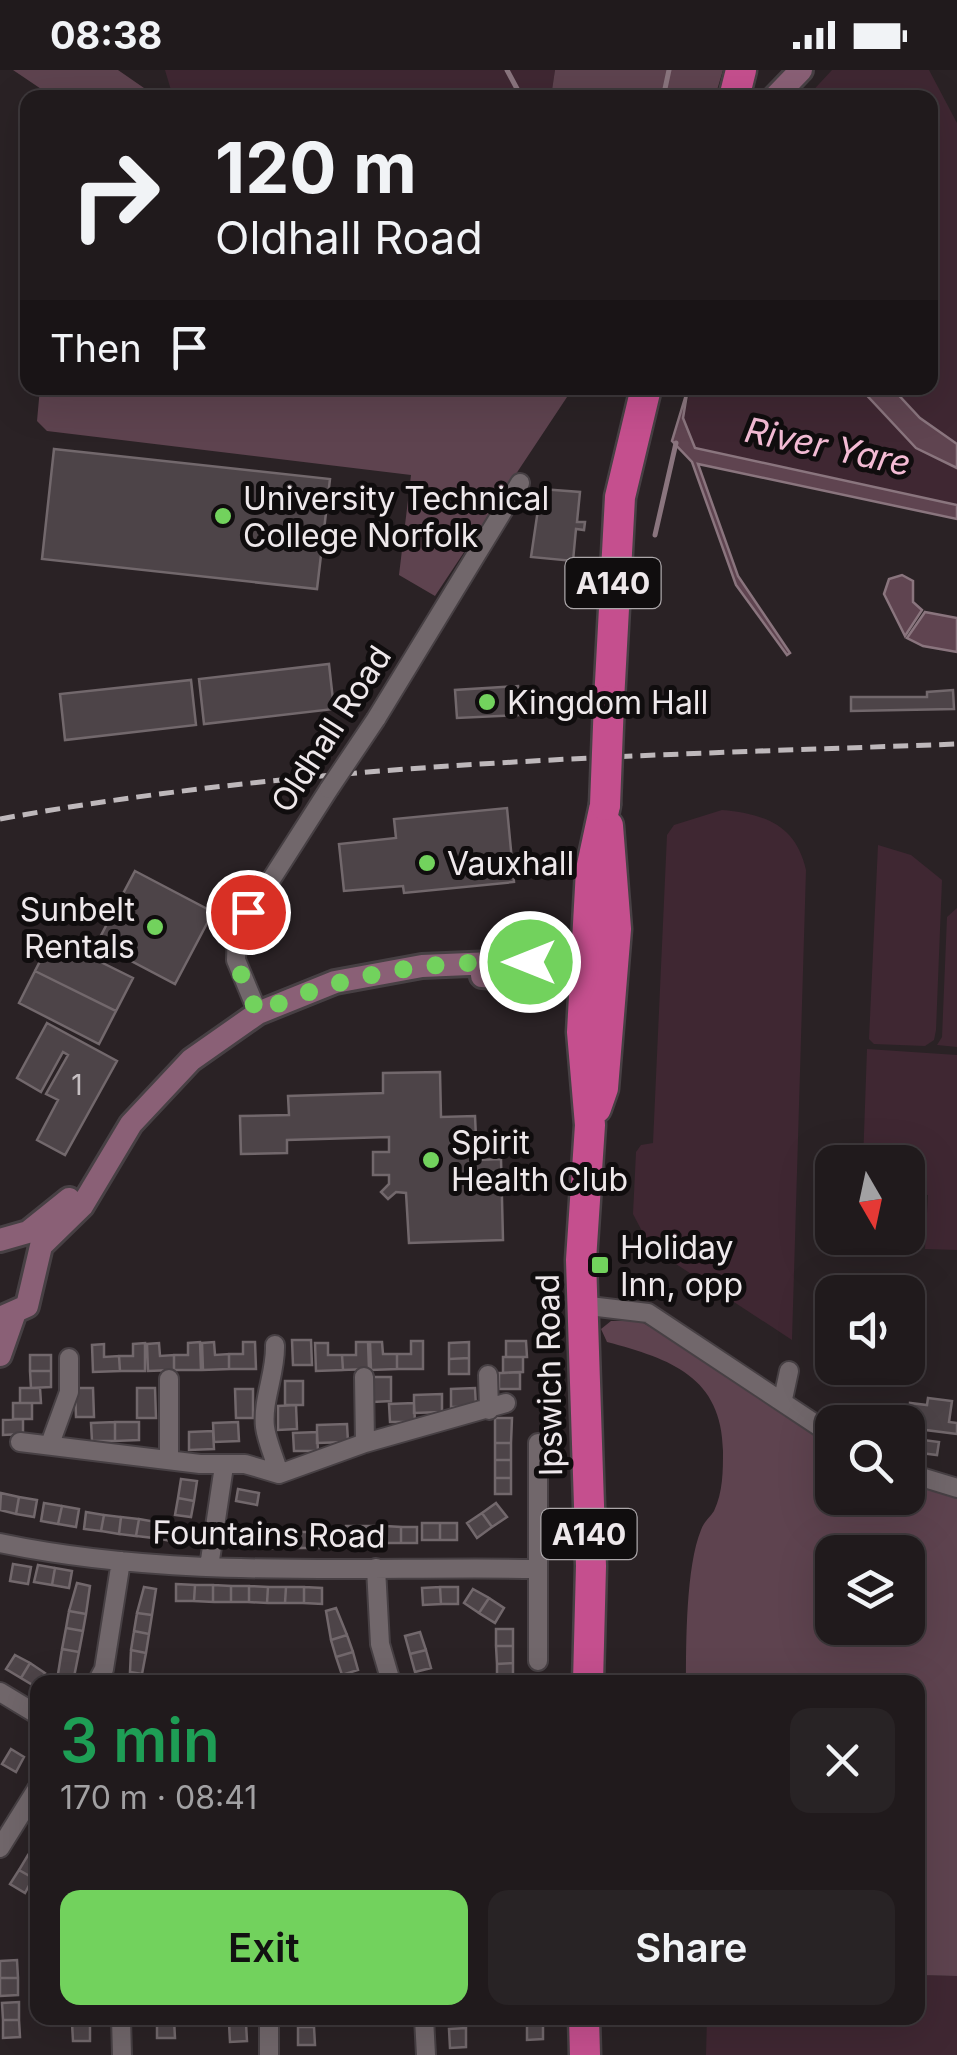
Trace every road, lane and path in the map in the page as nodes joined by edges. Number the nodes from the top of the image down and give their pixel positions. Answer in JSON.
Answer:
{"nodes":[{"id":1,"x":786,"y":70,"type":"edge"},
{"id":2,"x":798,"y":70,"type":"edge"},
{"id":3,"x":781,"y":90,"type":"edge"},
{"id":4,"x":644,"y":395,"type":"edge"},
{"id":5,"x":520,"y":484,"type":"dead end"},
{"id":6,"x":605,"y":805,"type":"junction"},
{"id":7,"x":595,"y":974,"type":"junction"},
{"id":8,"x":258,"y":1013,"type":"junction"},
{"id":9,"x":93,"y":1182,"type":"junction"},
{"id":10,"x":0,"y":1240,"type":"edge"},
{"id":11,"x":33,"y":1269,"type":"junction"},
{"id":12,"x":581,"y":1305,"type":"junction"},
{"id":13,"x":7,"y":1316,"type":"edge"},
{"id":14,"x":275,"y":1345,"type":"dead end"},
{"id":15,"x":0,"y":1355,"type":"edge"},
{"id":16,"x":69,"y":1358,"type":"dead end"},
{"id":17,"x":789,"y":1371,"type":"dead end"},
{"id":18,"x":488,"y":1375,"type":"dead end"},
{"id":19,"x":364,"y":1378,"type":"dead end"},
{"id":20,"x":169,"y":1379,"type":"dead end"},
{"id":21,"x":783,"y":1399,"type":"junction"},
{"id":22,"x":815,"y":1423,"type":"edge"},
{"id":23,"x":20,"y":1442,"type":"dead end"},
{"id":24,"x":538,"y":1442,"type":"dead end"},
{"id":25,"x":365,"y":1443,"type":"junction"},
{"id":26,"x":50,"y":1444,"type":"junction"},
{"id":27,"x":169,"y":1459,"type":"junction"},
{"id":28,"x":224,"y":1466,"type":"junction"},
{"id":29,"x":279,"y":1474,"type":"junction"},
{"id":30,"x":925,"y":1478,"type":"edge"},
{"id":31,"x":957,"y":1488,"type":"edge"},
{"id":32,"x":0,"y":1543,"type":"edge"},
{"id":33,"x":120,"y":1560,"type":"junction"},
{"id":34,"x":209,"y":1567,"type":"junction"},
{"id":35,"x":376,"y":1568,"type":"junction"},
{"id":36,"x":537,"y":1570,"type":"junction"},
{"id":37,"x":538,"y":1661,"type":"dead end"},
{"id":38,"x":101,"y":1675,"type":"edge"},
{"id":39,"x":389,"y":1675,"type":"edge"},
{"id":40,"x":588,"y":1675,"type":"edge"},
{"id":41,"x":0,"y":1692,"type":"edge"},
{"id":42,"x":30,"y":1710,"type":"edge"},
{"id":43,"x":30,"y":1800,"type":"edge"},
{"id":44,"x":0,"y":1848,"type":"edge"},
{"id":45,"x":121,"y":2025,"type":"edge"},
{"id":46,"x":268,"y":2025,"type":"edge"},
{"id":47,"x":424,"y":2025,"type":"edge"},
{"id":48,"x":584,"y":2025,"type":"edge"},
{"id":49,"x":122,"y":2055,"type":"edge"},
{"id":50,"x":269,"y":2055,"type":"edge"},
{"id":51,"x":426,"y":2055,"type":"edge"},
{"id":52,"x":586,"y":2055,"type":"edge"}],
"edges":[{"from":1,"to":2,"type":"street"},
{"from":2,"to":3,"type":"street"},
{"from":4,"to":6,"type":"highway","name":"Ipswich Road","number":"A140","bridge":true},
{"from":5,"to":8,"type":"street","name":"Oldhall Road","bridge":true},
{"from":6,"to":7,"type":"highway","name":"Ipswich Road","number":"A140"},
{"from":6,"to":7,"type":"highway","name":"Ipswich Road","number":"A140"},
{"from":7,"to":8,"type":"street"},
{"from":7,"to":12,"type":"highway","name":"Ipswich Road","number":"A140"},
{"from":8,"to":9,"type":"street"},
{"from":9,"to":10,"type":"street"},
{"from":9,"to":11,"type":"street"},
{"from":10,"to":11,"type":"street"},
{"from":11,"to":13,"type":"street"},
{"from":12,"to":21,"type":"street"},
{"from":12,"to":40,"type":"highway","name":"Ipswich Road","number":"A140"},
{"from":13,"to":15,"type":"street"},
{"from":14,"to":29,"type":"street"},
{"from":16,"to":26,"type":"street"},
{"from":17,"to":21,"type":"street"},
{"from":18,"to":25,"type":"street"},
{"from":19,"to":25,"type":"street"},
{"from":20,"to":27,"type":"street"},
{"from":21,"to":22,"type":"street"},
{"from":23,"to":26,"type":"street"},
{"from":24,"to":36,"type":"street"},
{"from":25,"to":29,"type":"street"},
{"from":26,"to":27,"type":"street"},
{"from":27,"to":28,"type":"street"},
{"from":28,"to":29,"type":"street"},
{"from":28,"to":34,"type":"street"},
{"from":30,"to":31,"type":"street"},
{"from":32,"to":33,"type":"street","name":"Fountains Road"},
{"from":33,"to":34,"type":"street","name":"Fountains Road"},
{"from":33,"to":38,"type":"street"},
{"from":34,"to":35,"type":"street","name":"Fountains Road"},
{"from":35,"to":36,"type":"street","name":"Fountains Road"},
{"from":35,"to":39,"type":"street"},
{"from":36,"to":37,"type":"street"},
{"from":41,"to":42,"type":"street"},
{"from":43,"to":44,"type":"street"},
{"from":45,"to":49,"type":"street"},
{"from":46,"to":50,"type":"street"},
{"from":47,"to":51,"type":"street"},
{"from":48,"to":52,"type":"highway"}]}
